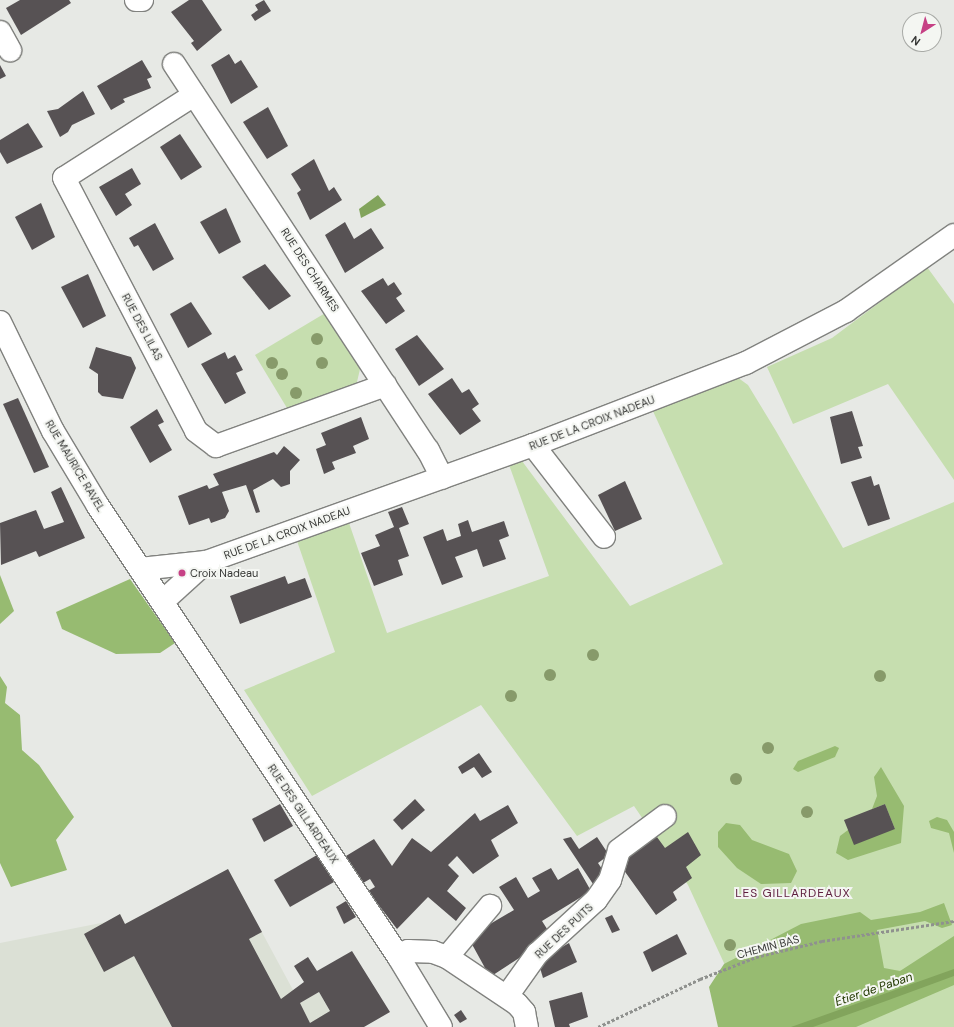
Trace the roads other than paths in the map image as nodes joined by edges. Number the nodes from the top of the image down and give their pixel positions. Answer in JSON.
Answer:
{"nodes":[{"id":1,"x":136,"y":0,"type":"edge"},
{"id":2,"x":142,"y":0,"type":"edge"},
{"id":3,"x":174,"y":64,"type":"dead end"},
{"id":4,"x":194,"y":94,"type":"junction"},
{"id":5,"x":954,"y":235,"type":"edge"},
{"id":6,"x":2,"y":330,"type":"edge"},
{"id":7,"x":385,"y":385,"type":"junction"},
{"id":8,"x":533,"y":445,"type":"junction"},
{"id":9,"x":442,"y":478,"type":"junction"},
{"id":10,"x":604,"y":537,"type":"dead end"},
{"id":11,"x":206,"y":562,"type":"junction"},
{"id":12,"x":140,"y":569,"type":"junction"},
{"id":13,"x":162,"y":602,"type":"junction"},
{"id":14,"x":665,"y":816,"type":"dead end"},
{"id":15,"x":490,"y":906,"type":"dead end"},
{"id":16,"x":398,"y":956,"type":"junction"},
{"id":17,"x":446,"y":957,"type":"junction"},
{"id":18,"x":507,"y":996,"type":"junction"},
{"id":19,"x":441,"y":1027,"type":"edge"},
{"id":20,"x":527,"y":1027,"type":"edge"}],
"edges":[{"from":1,"to":2,"type":"street"},
{"from":3,"to":4,"type":"street","name":"RUE DES CHARMES"},
{"from":4,"to":7,"type":"street","name":"RUE DES CHARMES"},
{"from":4,"to":7,"type":"street","name":"RUE DES LILAS"},
{"from":5,"to":8,"type":"street","name":"RUE DE LA CROIX NADEAU"},
{"from":6,"to":12,"type":"street","name":"RUE MAURICE RAVEL"},
{"from":7,"to":9,"type":"street","name":"RUE DES CHARMES"},
{"from":8,"to":9,"type":"street","name":"RUE DE LA CROIX NADEAU"},
{"from":8,"to":10,"type":"street"},
{"from":9,"to":11,"type":"street","name":"RUE DE LA CROIX NADEAU"},
{"from":11,"to":12,"type":"street"},
{"from":11,"to":13,"type":"street"},
{"from":12,"to":13,"type":"street","name":"RUE MAURICE RAVEL"},
{"from":13,"to":16,"type":"street","name":"RUE DES GILLARDEAUX"},
{"from":14,"to":18,"type":"street","name":"RUE DES PUITS"},
{"from":15,"to":17,"type":"street"},
{"from":16,"to":17,"type":"street"},
{"from":16,"to":19,"type":"street","name":"RUE DES GILLARDEAUX"},
{"from":17,"to":18,"type":"street"},
{"from":18,"to":20,"type":"street"}]}
